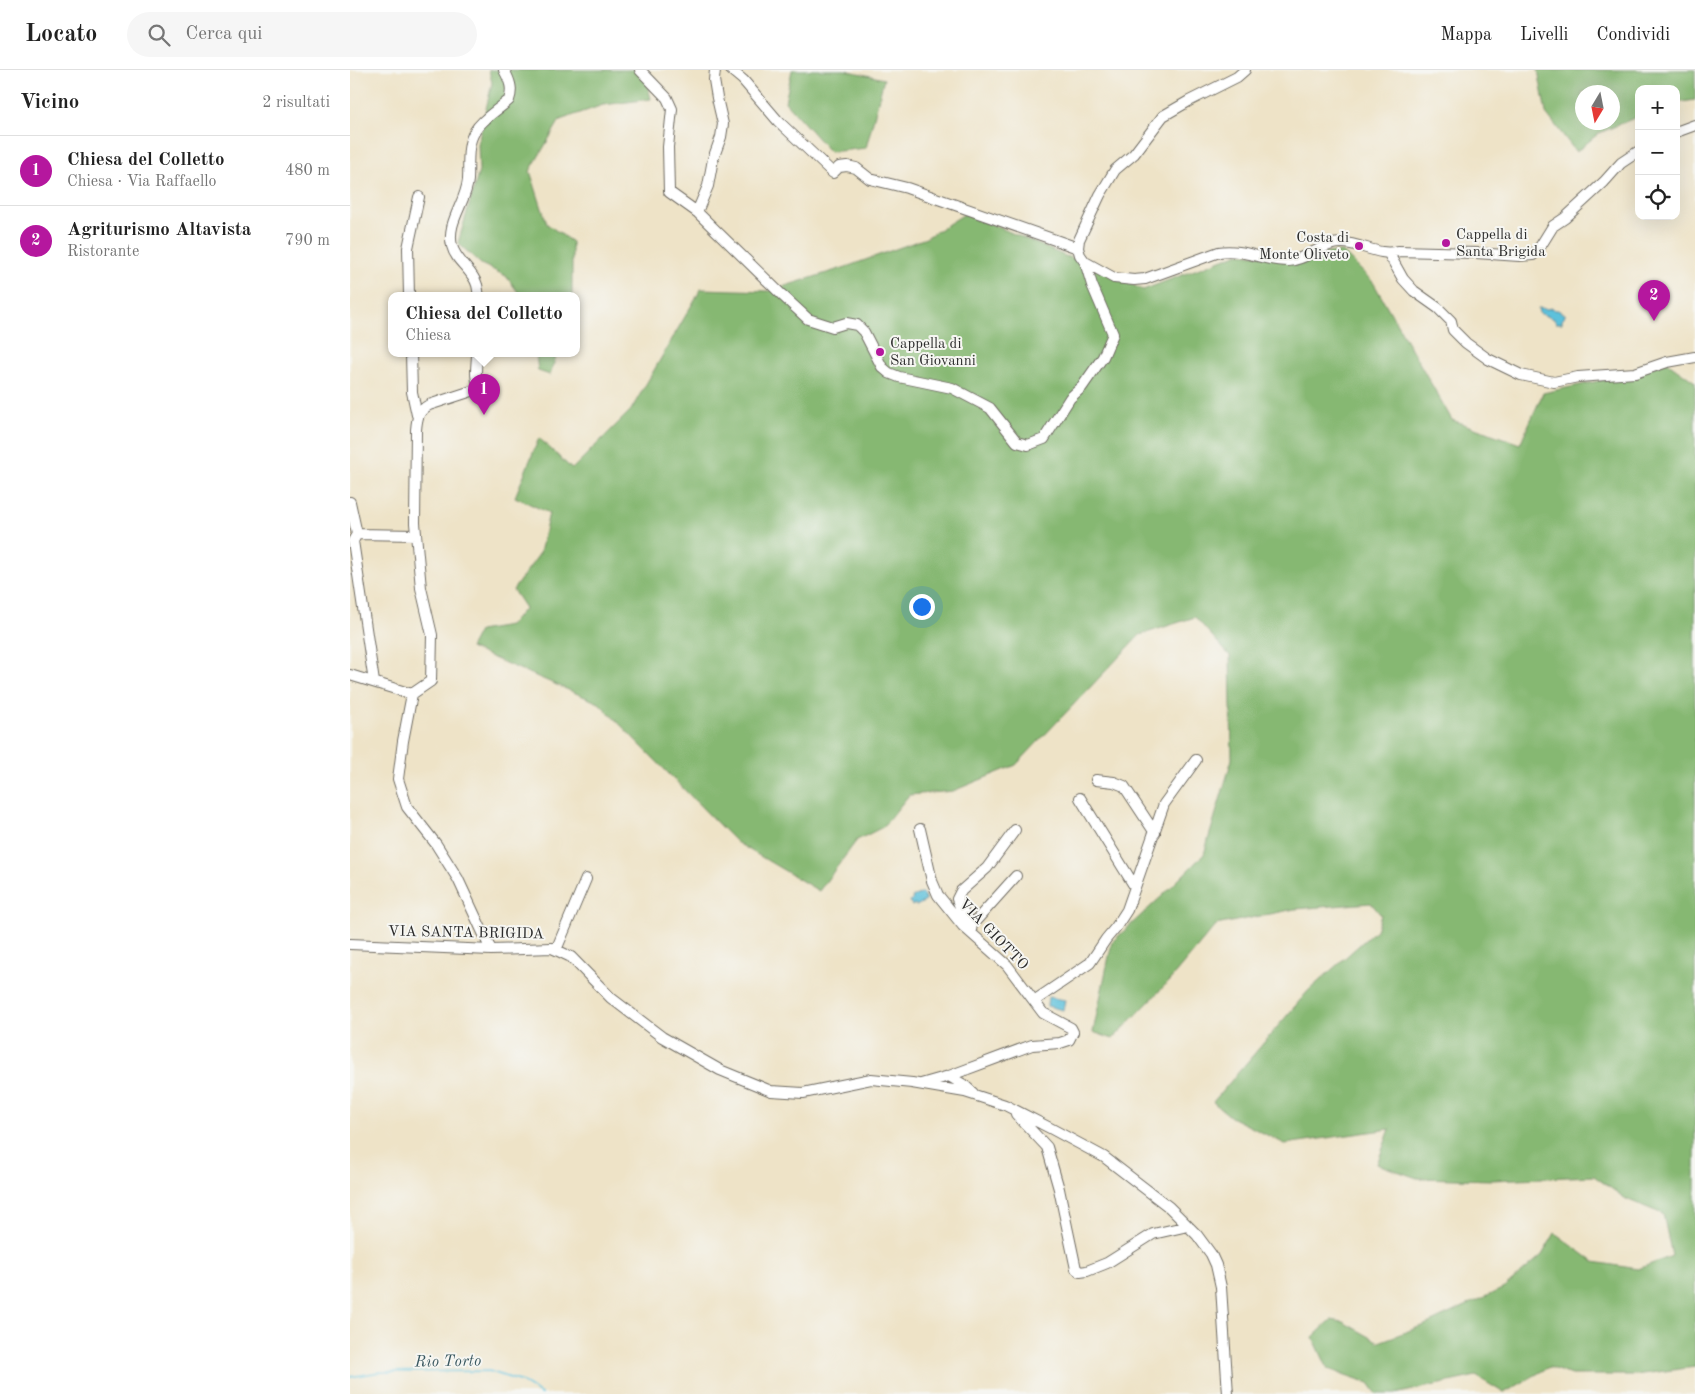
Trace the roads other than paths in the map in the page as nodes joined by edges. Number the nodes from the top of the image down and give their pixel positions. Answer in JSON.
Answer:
{"nodes":[{"id":1,"x":504,"y":70,"type":"edge"},
{"id":2,"x":640,"y":70,"type":"edge"},
{"id":3,"x":715,"y":70,"type":"edge"},
{"id":4,"x":731,"y":70,"type":"edge"},
{"id":5,"x":1245,"y":70,"type":"edge"},
{"id":6,"x":1695,"y":125,"type":"edge"},
{"id":7,"x":1680,"y":131,"type":"edge"},
{"id":8,"x":1635,"y":154,"type":"edge"},
{"id":9,"x":419,"y":196,"type":"dead end"},
{"id":10,"x":698,"y":212,"type":"junction"},
{"id":11,"x":1078,"y":248,"type":"junction"},
{"id":12,"x":1390,"y":254,"type":"junction"},
{"id":13,"x":1085,"y":262,"type":"junction"},
{"id":14,"x":409,"y":292,"type":"edge"},
{"id":15,"x":478,"y":292,"type":"edge"},
{"id":16,"x":411,"y":357,"type":"edge"},
{"id":17,"x":477,"y":357,"type":"edge"},
{"id":18,"x":1695,"y":357,"type":"edge"},
{"id":19,"x":417,"y":416,"type":"junction"},
{"id":20,"x":350,"y":502,"type":"edge"},
{"id":21,"x":356,"y":534,"type":"junction"},
{"id":22,"x":416,"y":535,"type":"junction"},
{"id":23,"x":350,"y":675,"type":"edge"},
{"id":24,"x":374,"y":682,"type":"junction"},
{"id":25,"x":412,"y":694,"type":"junction"},
{"id":26,"x":1196,"y":760,"type":"dead end"},
{"id":27,"x":1096,"y":780,"type":"dead end"},
{"id":28,"x":1080,"y":798,"type":"dead end"},
{"id":29,"x":920,"y":829,"type":"dead end"},
{"id":30,"x":1016,"y":830,"type":"dead end"},
{"id":31,"x":1155,"y":833,"type":"junction"},
{"id":32,"x":1016,"y":876,"type":"dead end"},
{"id":33,"x":586,"y":879,"type":"dead end"},
{"id":34,"x":1135,"y":887,"type":"junction"},
{"id":35,"x":972,"y":929,"type":"junction"},
{"id":36,"x":350,"y":944,"type":"edge"},
{"id":37,"x":491,"y":950,"type":"junction"},
{"id":38,"x":556,"y":950,"type":"junction"},
{"id":39,"x":1034,"y":1001,"type":"junction"},
{"id":40,"x":949,"y":1076,"type":"junction"},
{"id":41,"x":920,"y":1084,"type":"junction"},
{"id":42,"x":975,"y":1096,"type":"junction"},
{"id":43,"x":1011,"y":1108,"type":"junction"},
{"id":44,"x":1188,"y":1226,"type":"junction"},
{"id":45,"x":1228,"y":1394,"type":"edge"}],
"edges":[{"from":1,"to":15,"type":"street"},
{"from":2,"to":10,"type":"street"},
{"from":3,"to":10,"type":"street"},
{"from":4,"to":11,"type":"street"},
{"from":5,"to":11,"type":"street"},
{"from":6,"to":7,"type":"street"},
{"from":8,"to":12,"type":"street"},
{"from":9,"to":14,"type":"street"},
{"from":10,"to":13,"type":"street"},
{"from":11,"to":13,"type":"street"},
{"from":12,"to":13,"type":"street"},
{"from":12,"to":18,"type":"street"},
{"from":16,"to":19,"type":"street"},
{"from":17,"to":19,"type":"street"},
{"from":19,"to":22,"type":"street"},
{"from":20,"to":21,"type":"street"},
{"from":21,"to":22,"type":"street"},
{"from":21,"to":24,"type":"street"},
{"from":22,"to":25,"type":"street"},
{"from":23,"to":24,"type":"street"},
{"from":24,"to":25,"type":"street"},
{"from":25,"to":37,"type":"street"},
{"from":26,"to":31,"type":"street"},
{"from":27,"to":31,"type":"street"},
{"from":28,"to":34,"type":"street"},
{"from":29,"to":35,"type":"street","name":"VIA GIOTTO"},
{"from":30,"to":35,"type":"street"},
{"from":31,"to":34,"type":"street"},
{"from":32,"to":35,"type":"street"},
{"from":33,"to":38,"type":"street"},
{"from":34,"to":39,"type":"street"},
{"from":35,"to":39,"type":"street","name":"VIA GIOTTO"},
{"from":36,"to":37,"type":"street","name":"VIA SANTA BRIGIDA"},
{"from":37,"to":38,"type":"street","name":"VIA SANTA BRIGIDA"},
{"from":38,"to":41,"type":"street","name":"VIA SANTA BRIGIDA"},
{"from":39,"to":40,"type":"street","name":"VIA GIOTTO"},
{"from":40,"to":41,"type":"street"},
{"from":40,"to":42,"type":"street"},
{"from":41,"to":42,"type":"street","name":"VIA SANTA BRIGIDA"},
{"from":42,"to":43,"type":"street","name":"VIA SANTA BRIGIDA"},
{"from":43,"to":44,"type":"street","name":"VIA SANTA BRIGIDA"},
{"from":43,"to":44,"type":"street","name":"VIA SANTA BRIGIDA"},
{"from":44,"to":45,"type":"street"}]}
